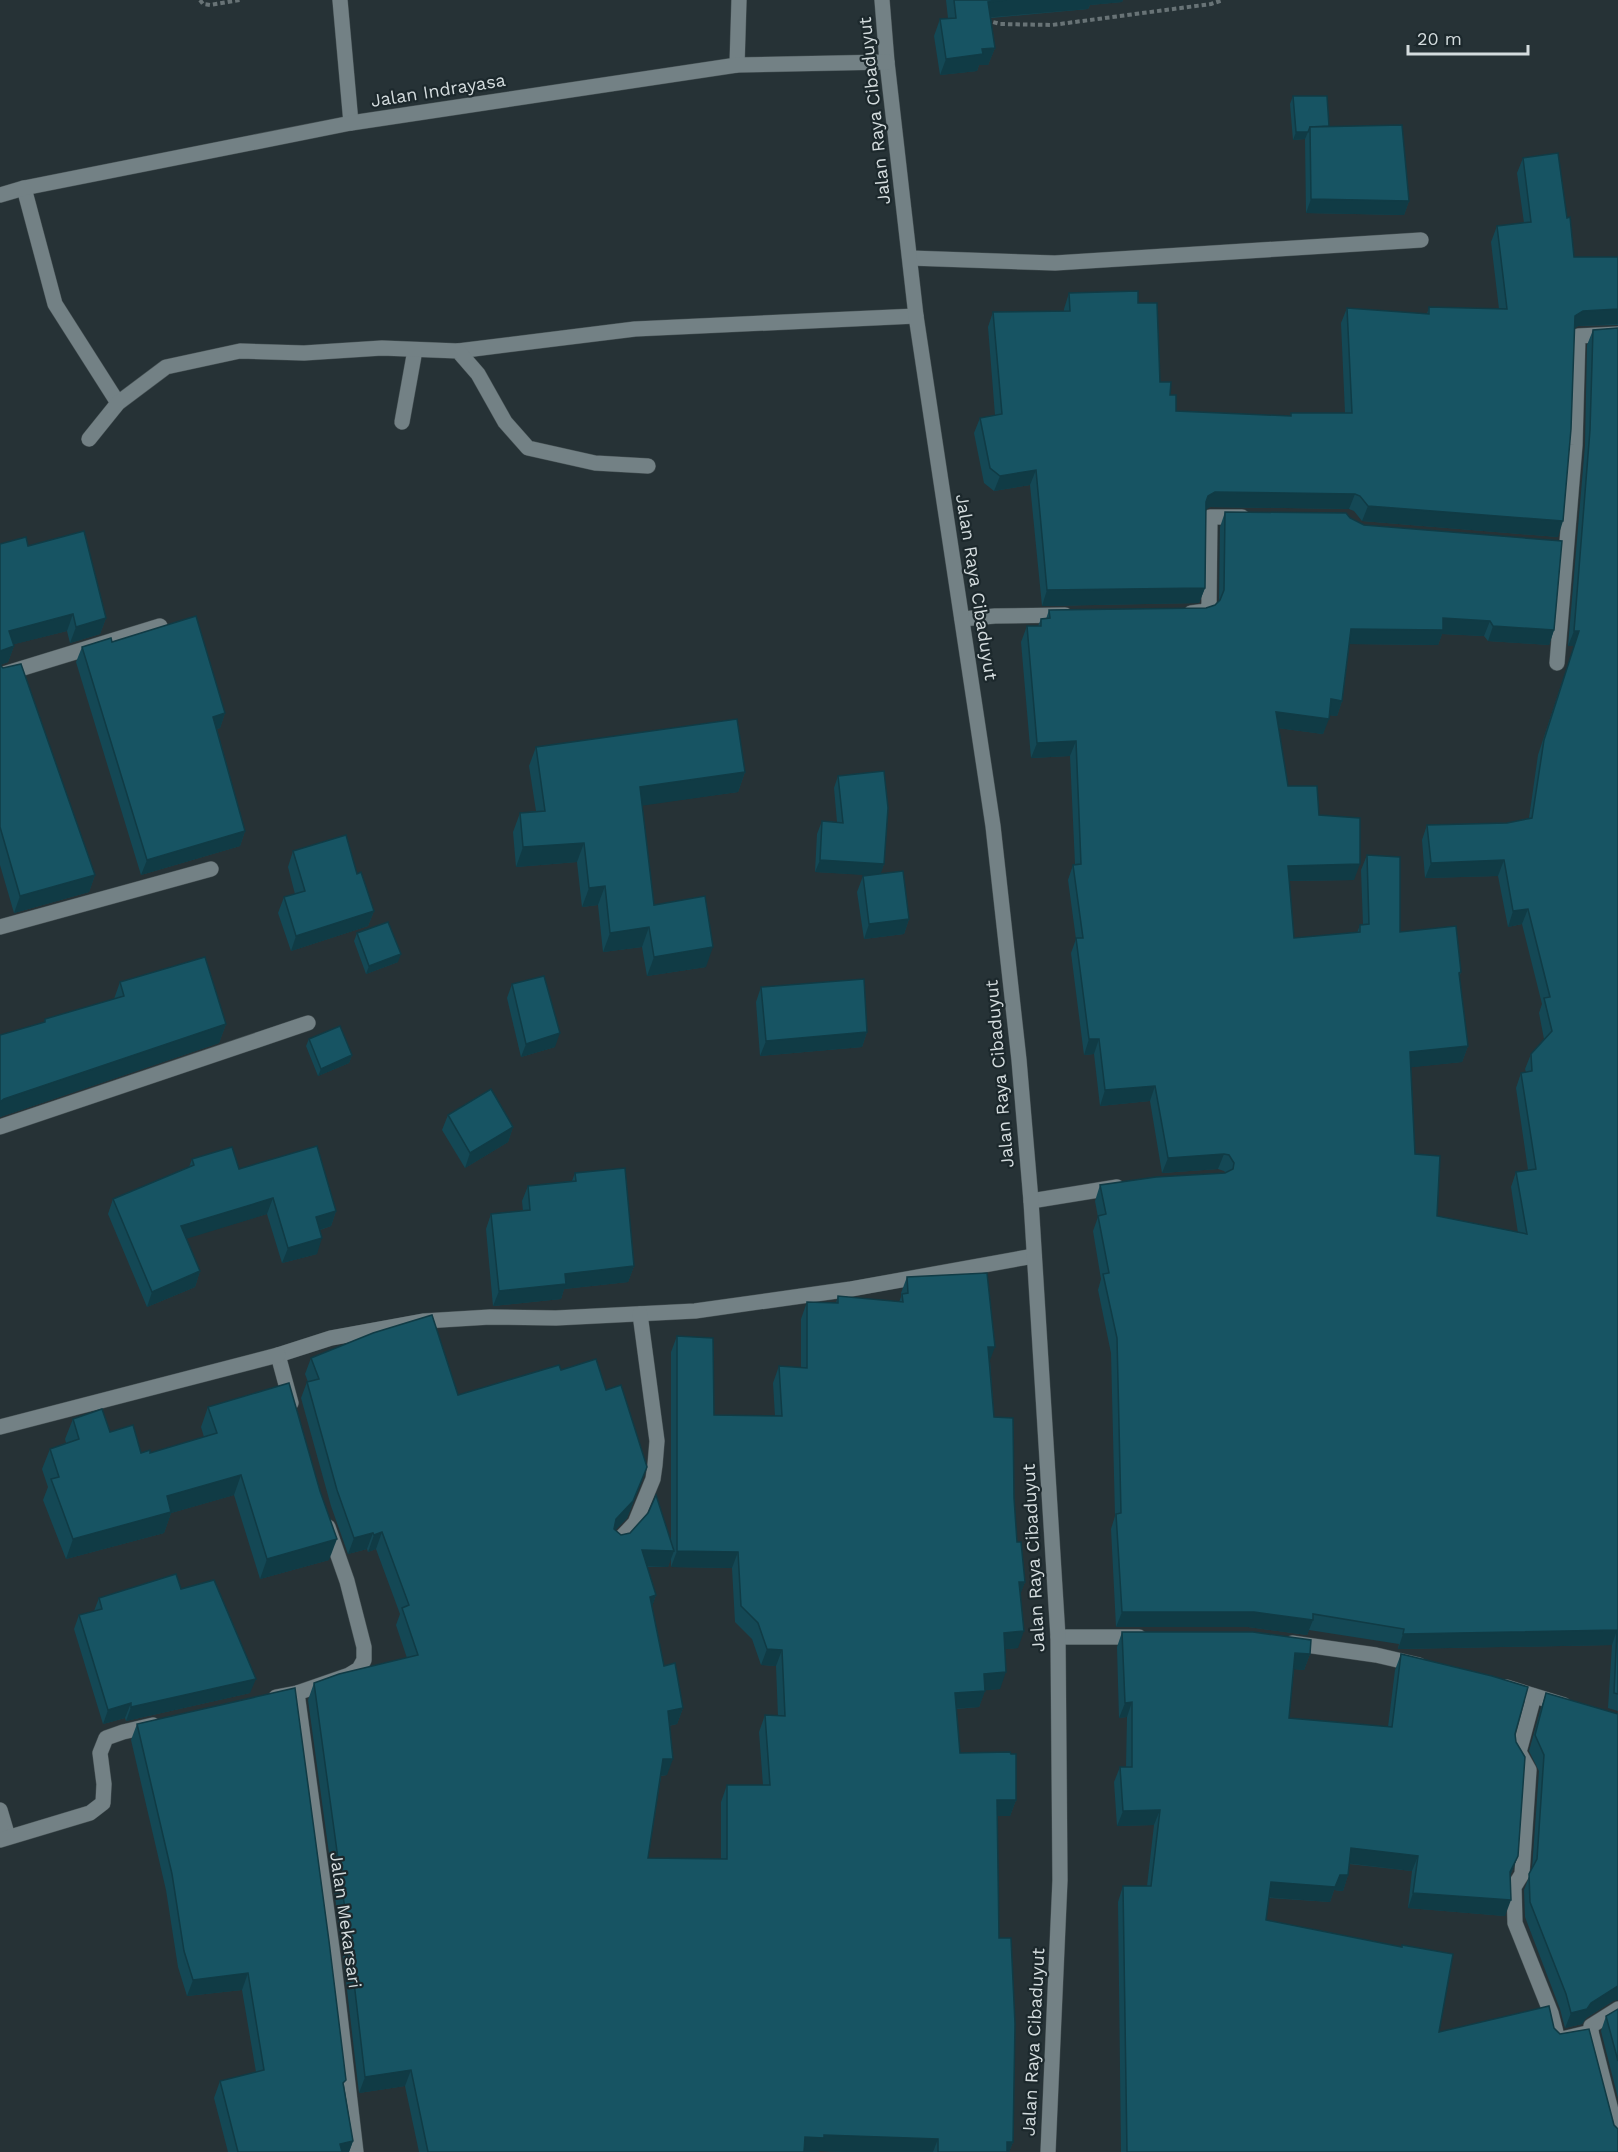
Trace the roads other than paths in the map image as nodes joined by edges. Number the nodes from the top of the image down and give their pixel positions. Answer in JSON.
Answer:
{"nodes":[{"id":1,"x":340,"y":0,"type":"edge"},
{"id":2,"x":739,"y":0,"type":"edge"},
{"id":3,"x":882,"y":0,"type":"edge"},
{"id":4,"x":887,"y":62,"type":"junction"},
{"id":5,"x":737,"y":65,"type":"junction"},
{"id":6,"x":351,"y":123,"type":"junction"},
{"id":7,"x":24,"y":188,"type":"junction"},
{"id":8,"x":0,"y":195,"type":"edge"},
{"id":9,"x":1421,"y":240,"type":"dead end"},
{"id":10,"x":910,"y":258,"type":"junction"},
{"id":11,"x":916,"y":316,"type":"junction"},
{"id":12,"x":1618,"y":334,"type":"edge"},
{"id":13,"x":415,"y":350,"type":"junction"},
{"id":14,"x":458,"y":351,"type":"junction"},
{"id":15,"x":118,"y":403,"type":"junction"},
{"id":16,"x":402,"y":422,"type":"dead end"},
{"id":17,"x":89,"y":439,"type":"dead end"},
{"id":18,"x":648,"y":466,"type":"dead end"},
{"id":19,"x":1256,"y":518,"type":"edge"},
{"id":20,"x":1177,"y":613,"type":"edge"},
{"id":21,"x":1074,"y":615,"type":"edge"},
{"id":22,"x":962,"y":619,"type":"junction"},
{"id":23,"x":160,"y":626,"type":"edge"},
{"id":24,"x":1557,"y":663,"type":"dead end"},
{"id":25,"x":0,"y":675,"type":"edge"},
{"id":26,"x":211,"y":869,"type":"dead end"},
{"id":27,"x":0,"y":927,"type":"edge"},
{"id":28,"x":309,"y":1023,"type":"dead end"},
{"id":29,"x":0,"y":1127,"type":"edge"},
{"id":30,"x":1129,"y":1186,"type":"edge"},
{"id":31,"x":1031,"y":1201,"type":"junction"},
{"id":32,"x":1034,"y":1256,"type":"junction"},
{"id":33,"x":640,"y":1314,"type":"junction"},
{"id":34,"x":278,"y":1355,"type":"junction"},
{"id":35,"x":296,"y":1421,"type":"edge"},
{"id":36,"x":0,"y":1427,"type":"edge"},
{"id":37,"x":322,"y":1509,"type":"edge"},
{"id":38,"x":617,"y":1542,"type":"edge"},
{"id":39,"x":1058,"y":1637,"type":"junction"},
{"id":40,"x":1157,"y":1637,"type":"edge"},
{"id":41,"x":1272,"y":1640,"type":"edge"},
{"id":42,"x":1433,"y":1668,"type":"edge"},
{"id":43,"x":1489,"y":1682,"type":"edge"},
{"id":44,"x":297,"y":1693,"type":"junction"},
{"id":45,"x":1534,"y":1696,"type":"junction"},
{"id":46,"x":262,"y":1700,"type":"edge"},
{"id":47,"x":1576,"y":1708,"type":"edge"},
{"id":48,"x":169,"y":1721,"type":"edge"},
{"id":49,"x":0,"y":1810,"type":"edge"},
{"id":50,"x":4,"y":1838,"type":"edge"},
{"id":51,"x":1618,"y":2009,"type":"edge"},
{"id":52,"x":1591,"y":2032,"type":"junction"},
{"id":53,"x":1618,"y":2138,"type":"edge"},
{"id":54,"x":356,"y":2152,"type":"edge"},
{"id":55,"x":1048,"y":2152,"type":"edge"}],
"edges":[{"from":1,"to":6,"type":"street"},
{"from":2,"to":5,"type":"street"},
{"from":3,"to":4,"type":"street","name":"Jalan Raya Cibaduyut"},
{"from":4,"to":5,"type":"street","name":"Jalan Indrayasa"},
{"from":4,"to":10,"type":"street","name":"Jalan Raya Cibaduyut"},
{"from":5,"to":6,"type":"street","name":"Jalan Indrayasa"},
{"from":6,"to":7,"type":"street","name":"Jalan Indrayasa"},
{"from":7,"to":8,"type":"street","name":"Jalan Indrayasa"},
{"from":7,"to":15,"type":"street"},
{"from":9,"to":10,"type":"street"},
{"from":10,"to":11,"type":"street","name":"Jalan Raya Cibaduyut"},
{"from":11,"to":14,"type":"street"},
{"from":11,"to":22,"type":"street","name":"Jalan Raya Cibaduyut"},
{"from":12,"to":24,"type":"street"},
{"from":13,"to":14,"type":"street"},
{"from":13,"to":15,"type":"street"},
{"from":13,"to":16,"type":"street"},
{"from":14,"to":18,"type":"street"},
{"from":15,"to":17,"type":"street"},
{"from":19,"to":20,"type":"street"},
{"from":21,"to":22,"type":"street"},
{"from":22,"to":31,"type":"street","name":"Jalan Raya Cibaduyut"},
{"from":23,"to":25,"type":"street"},
{"from":26,"to":27,"type":"street"},
{"from":28,"to":29,"type":"street"},
{"from":30,"to":31,"type":"street"},
{"from":31,"to":32,"type":"street","name":"Jalan Raya Cibaduyut"},
{"from":32,"to":33,"type":"street"},
{"from":32,"to":39,"type":"street","name":"Jalan Raya Cibaduyut"},
{"from":33,"to":34,"type":"street"},
{"from":33,"to":38,"type":"street"},
{"from":34,"to":35,"type":"street"},
{"from":34,"to":36,"type":"street"},
{"from":37,"to":44,"type":"street"},
{"from":39,"to":40,"type":"street"},
{"from":39,"to":55,"type":"street","name":"Jalan Raya Cibaduyut"},
{"from":41,"to":42,"type":"street"},
{"from":43,"to":45,"type":"street"},
{"from":44,"to":46,"type":"street"},
{"from":44,"to":54,"type":"street","name":"Jalan Mekarsari"},
{"from":45,"to":47,"type":"street"},
{"from":45,"to":52,"type":"street"},
{"from":48,"to":50,"type":"street"},
{"from":49,"to":50,"type":"street"},
{"from":51,"to":52,"type":"street"},
{"from":52,"to":53,"type":"street"}]}
